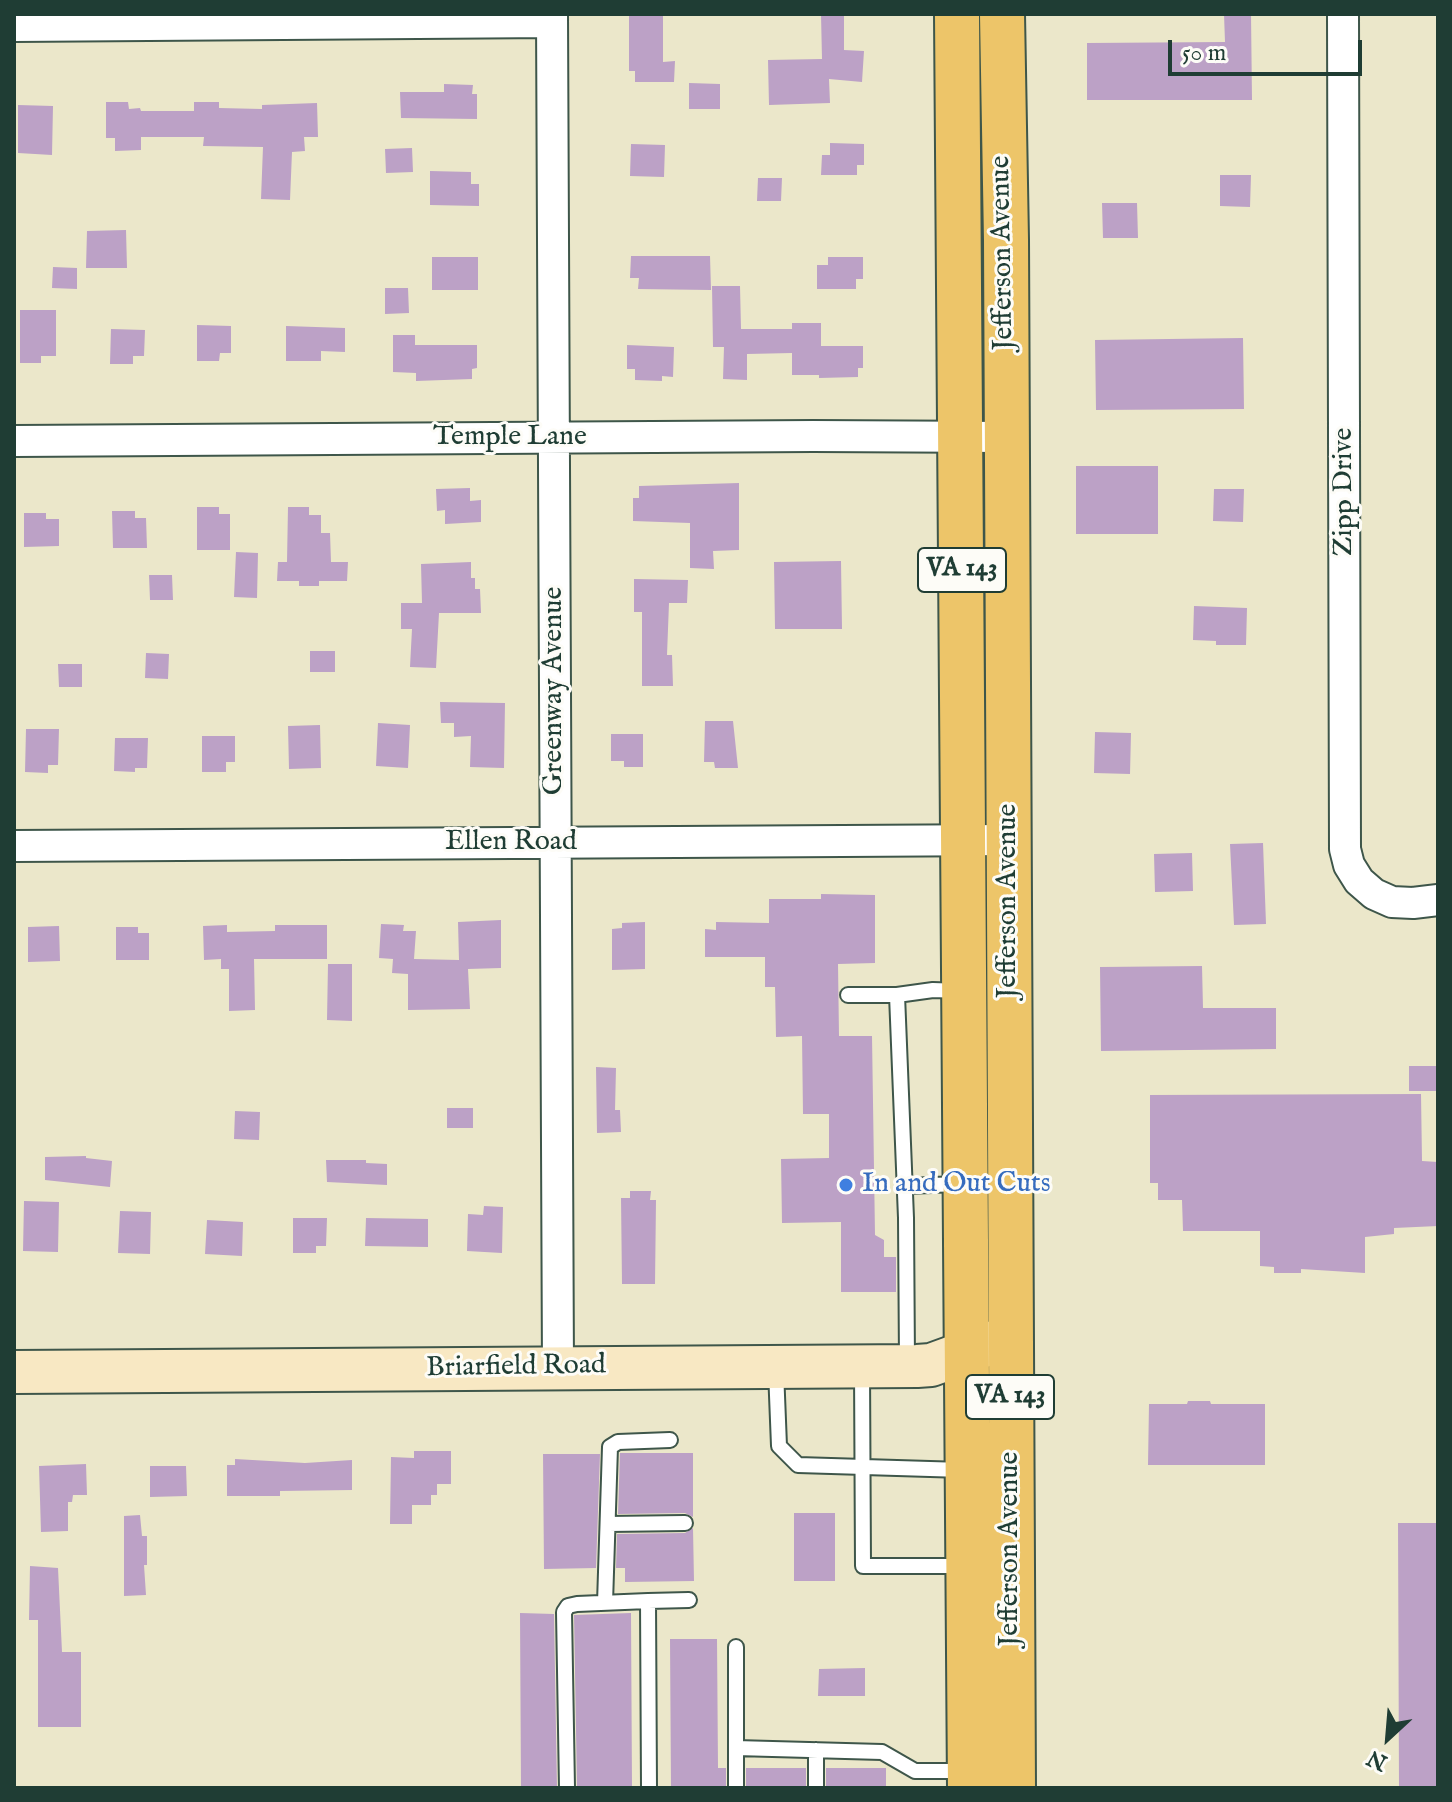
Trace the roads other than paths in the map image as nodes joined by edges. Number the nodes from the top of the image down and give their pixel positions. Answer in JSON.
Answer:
{"nodes":[{"id":1,"x":957,"y":14,"type":"edge"},
{"id":2,"x":1002,"y":14,"type":"edge"},
{"id":3,"x":1343,"y":14,"type":"edge"},
{"id":4,"x":552,"y":18,"type":"edge"},
{"id":5,"x":14,"y":26,"type":"edge"},
{"id":6,"x":960,"y":437,"type":"junction"},
{"id":7,"x":1006,"y":437,"type":"junction"},
{"id":8,"x":555,"y":438,"type":"junction"},
{"id":9,"x":14,"y":441,"type":"edge"},
{"id":10,"x":963,"y":840,"type":"junction"},
{"id":11,"x":1008,"y":840,"type":"junction"},
{"id":12,"x":556,"y":843,"type":"junction"},
{"id":13,"x":14,"y":846,"type":"edge"},
{"id":14,"x":1438,"y":900,"type":"edge"},
{"id":15,"x":964,"y":991,"type":"junction"},
{"id":16,"x":848,"y":995,"type":"dead end"},
{"id":17,"x":897,"y":995,"type":"junction"},
{"id":18,"x":966,"y":1184,"type":"junction"},
{"id":19,"x":904,"y":1186,"type":"junction"},
{"id":20,"x":1012,"y":1335,"type":"junction"},
{"id":21,"x":968,"y":1352,"type":"junction"},
{"id":22,"x":776,"y":1366,"type":"junction"},
{"id":23,"x":862,"y":1366,"type":"junction"},
{"id":24,"x":907,"y":1366,"type":"junction"},
{"id":25,"x":558,"y":1368,"type":"junction"},
{"id":26,"x":14,"y":1372,"type":"edge"},
{"id":27,"x":670,"y":1440,"type":"dead end"},
{"id":28,"x":863,"y":1468,"type":"junction"},
{"id":29,"x":969,"y":1471,"type":"junction"},
{"id":30,"x":685,"y":1523,"type":"dead end"},
{"id":31,"x":608,"y":1524,"type":"junction"},
{"id":32,"x":969,"y":1566,"type":"junction"},
{"id":33,"x":689,"y":1600,"type":"dead end"},
{"id":34,"x":648,"y":1601,"type":"junction"},
{"id":35,"x":605,"y":1603,"type":"junction"},
{"id":36,"x":736,"y":1647,"type":"dead end"},
{"id":37,"x":736,"y":1748,"type":"junction"},
{"id":38,"x":816,"y":1750,"type":"junction"},
{"id":39,"x":970,"y":1779,"type":"edge"},
{"id":40,"x":567,"y":1788,"type":"edge"},
{"id":41,"x":649,"y":1788,"type":"edge"},
{"id":42,"x":736,"y":1788,"type":"edge"},
{"id":43,"x":816,"y":1788,"type":"edge"},
{"id":44,"x":1013,"y":1788,"type":"edge"}],
"edges":[{"from":1,"to":6,"type":"main road","name":"Jefferson Avenue","number":"VA 143"},
{"from":2,"to":7,"type":"main road","name":"Jefferson Avenue","number":"VA 143"},
{"from":3,"to":14,"type":"street","name":"Zipp Drive"},
{"from":4,"to":5,"type":"street"},
{"from":4,"to":8,"type":"street","name":"Greenway Avenue"},
{"from":6,"to":7,"type":"street","name":"Temple Lane"},
{"from":6,"to":8,"type":"street","name":"Temple Lane"},
{"from":6,"to":10,"type":"main road","name":"Jefferson Avenue","number":"VA 143"},
{"from":7,"to":11,"type":"main road","name":"Jefferson Avenue","number":"VA 143"},
{"from":8,"to":9,"type":"street","name":"Temple Lane"},
{"from":8,"to":12,"type":"street","name":"Greenway Avenue"},
{"from":10,"to":11,"type":"street","name":"Ellen Road"},
{"from":10,"to":12,"type":"street","name":"Ellen Road"},
{"from":10,"to":15,"type":"main road","name":"Jefferson Avenue","number":"VA 143"},
{"from":11,"to":20,"type":"main road","name":"Jefferson Avenue","number":"VA 143"},
{"from":12,"to":13,"type":"street","name":"Ellen Road"},
{"from":12,"to":25,"type":"street","name":"Greenway Avenue"},
{"from":15,"to":17,"type":"lane"},
{"from":15,"to":18,"type":"main road","name":"Jefferson Avenue","number":"VA 143"},
{"from":16,"to":17,"type":"lane"},
{"from":17,"to":19,"type":"lane"},
{"from":18,"to":19,"type":"lane"},
{"from":18,"to":21,"type":"main road","name":"Jefferson Avenue","number":"VA 143"},
{"from":19,"to":24,"type":"lane"},
{"from":20,"to":21,"type":"main road","name":"Briarfield Road"},
{"from":20,"to":44,"type":"main road","name":"Jefferson Avenue","number":"VA 143"},
{"from":21,"to":24,"type":"main road","name":"Briarfield Road"},
{"from":21,"to":29,"type":"main road","name":"Jefferson Avenue","number":"VA 143"},
{"from":22,"to":23,"type":"main road","name":"Briarfield Road"},
{"from":22,"to":25,"type":"main road","name":"Briarfield Road"},
{"from":22,"to":28,"type":"lane"},
{"from":23,"to":24,"type":"main road","name":"Briarfield Road"},
{"from":23,"to":28,"type":"lane"},
{"from":25,"to":26,"type":"main road","name":"Briarfield Road"},
{"from":27,"to":31,"type":"lane"},
{"from":28,"to":29,"type":"lane"},
{"from":28,"to":32,"type":"lane"},
{"from":29,"to":32,"type":"main road","name":"Jefferson Avenue","number":"VA 143"},
{"from":30,"to":31,"type":"lane"},
{"from":31,"to":35,"type":"lane"},
{"from":32,"to":39,"type":"main road","name":"Jefferson Avenue","number":"VA 143"},
{"from":33,"to":34,"type":"lane"},
{"from":34,"to":35,"type":"lane"},
{"from":34,"to":41,"type":"lane"},
{"from":35,"to":40,"type":"lane"},
{"from":36,"to":37,"type":"lane"},
{"from":37,"to":38,"type":"lane"},
{"from":37,"to":42,"type":"lane"},
{"from":38,"to":39,"type":"lane"},
{"from":38,"to":43,"type":"lane"}]}
